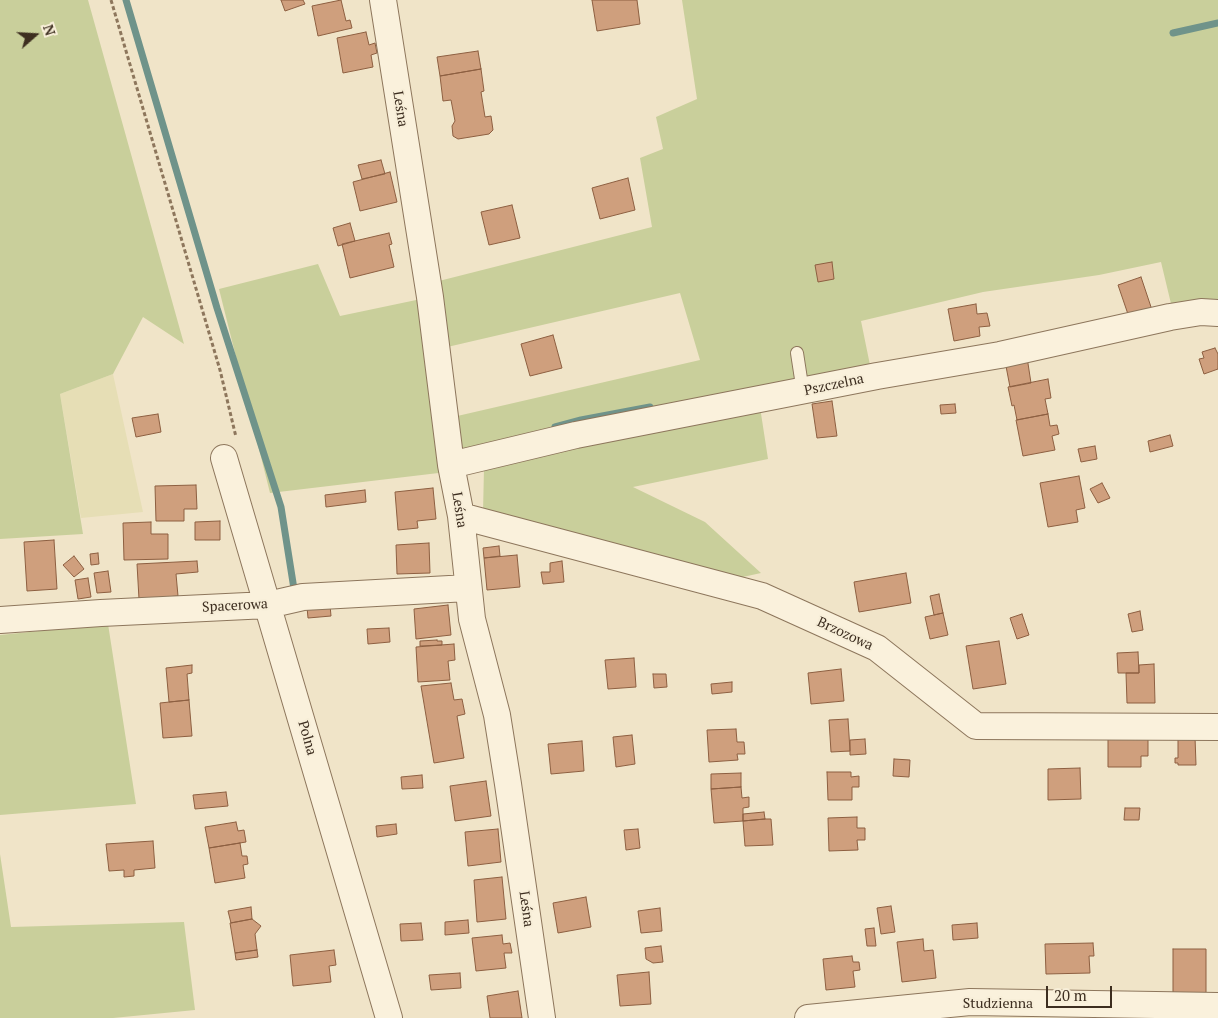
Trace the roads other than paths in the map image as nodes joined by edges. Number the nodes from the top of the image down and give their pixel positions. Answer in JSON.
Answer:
{"nodes":[{"id":1,"x":383,"y":0,"type":"edge"},
{"id":2,"x":1218,"y":313,"type":"edge"},
{"id":3,"x":797,"y":352,"type":"dead end"},
{"id":4,"x":803,"y":392,"type":"junction"},
{"id":5,"x":224,"y":458,"type":"dead end"},
{"id":6,"x":452,"y":465,"type":"junction"},
{"id":7,"x":460,"y":516,"type":"junction"},
{"id":8,"x":468,"y":588,"type":"junction"},
{"id":9,"x":268,"y":605,"type":"junction"},
{"id":10,"x":0,"y":620,"type":"edge"},
{"id":11,"x":1218,"y":727,"type":"edge"},
{"id":12,"x":1218,"y":1006,"type":"edge"},
{"id":13,"x":389,"y":1018,"type":"edge"},
{"id":14,"x":542,"y":1018,"type":"edge"},
{"id":15,"x":808,"y":1018,"type":"edge"}],
"edges":[{"from":1,"to":6,"type":"street","name":"Leśna"},
{"from":2,"to":4,"type":"street","name":"Pszczelna"},
{"from":3,"to":4,"type":"lane"},
{"from":4,"to":6,"type":"street","name":"Pszczelna"},
{"from":5,"to":9,"type":"street","name":"Polna"},
{"from":6,"to":7,"type":"street","name":"Leśna"},
{"from":7,"to":8,"type":"street","name":"Leśna"},
{"from":7,"to":11,"type":"street","name":"Brzozowa"},
{"from":8,"to":9,"type":"street","name":"Spacerowa"},
{"from":8,"to":14,"type":"street","name":"Leśna"},
{"from":9,"to":10,"type":"street","name":"Spacerowa"},
{"from":9,"to":13,"type":"street","name":"Polna"},
{"from":12,"to":15,"type":"street","name":"Studzienna"}]}
